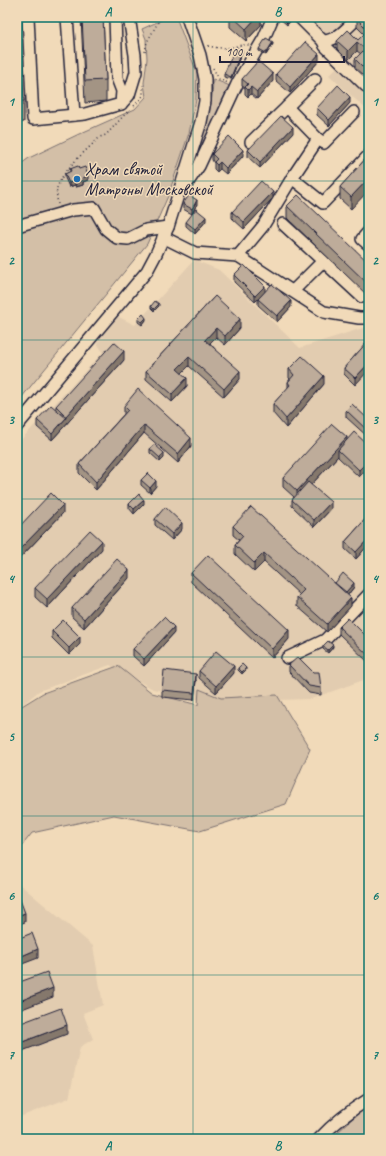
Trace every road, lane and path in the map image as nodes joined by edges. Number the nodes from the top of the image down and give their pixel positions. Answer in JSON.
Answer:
{"nodes":[{"id":1,"x":28,"y":17,"type":"edge"},
{"id":2,"x":67,"y":17,"type":"edge"},
{"id":3,"x":115,"y":17,"type":"edge"},
{"id":4,"x":129,"y":17,"type":"edge"},
{"id":5,"x":187,"y":17,"type":"edge"},
{"id":6,"x":273,"y":17,"type":"edge"},
{"id":7,"x":299,"y":17,"type":"edge"},
{"id":8,"x":358,"y":17,"type":"edge"},
{"id":9,"x":323,"y":41,"type":"junction"},
{"id":10,"x":206,"y":46,"type":"dead end"},
{"id":11,"x":258,"y":49,"type":"junction"},
{"id":12,"x":212,"y":65,"type":"dead end"},
{"id":13,"x":315,"y":79,"type":"dead end"},
{"id":14,"x":238,"y":82,"type":"junction"},
{"id":15,"x":369,"y":85,"type":"edge"},
{"id":16,"x":121,"y":104,"type":"junction"},
{"id":17,"x":287,"y":107,"type":"junction"},
{"id":18,"x":354,"y":112,"type":"dead end"},
{"id":19,"x":74,"y":115,"type":"junction"},
{"id":20,"x":318,"y":139,"type":"junction"},
{"id":21,"x":251,"y":142,"type":"dead end"},
{"id":22,"x":369,"y":155,"type":"edge"},
{"id":23,"x":292,"y":178,"type":"junction"},
{"id":24,"x":178,"y":197,"type":"junction"},
{"id":25,"x":283,"y":224,"type":"dead end"},
{"id":26,"x":17,"y":226,"type":"edge"},
{"id":27,"x":369,"y":231,"type":"edge"},
{"id":28,"x":165,"y":232,"type":"junction"},
{"id":29,"x":369,"y":245,"type":"edge"},
{"id":30,"x":238,"y":256,"type":"junction"},
{"id":31,"x":323,"y":261,"type":"junction"},
{"id":32,"x":293,"y":291,"type":"junction"},
{"id":33,"x":362,"y":297,"type":"dead end"},
{"id":34,"x":369,"y":318,"type":"edge"},
{"id":35,"x":17,"y":426,"type":"edge"},
{"id":36,"x":369,"y":594,"type":"edge"},
{"id":37,"x":287,"y":658,"type":"dead end"},
{"id":38,"x":369,"y":1099,"type":"edge"},
{"id":39,"x":319,"y":1139,"type":"edge"}],
"edges":[{"from":1,"to":19,"type":"street"},
{"from":2,"to":19,"type":"street"},
{"from":3,"to":16,"type":"street"},
{"from":4,"to":16,"type":"street"},
{"from":5,"to":24,"type":"street"},
{"from":6,"to":11,"type":"street"},
{"from":7,"to":9,"type":"street"},
{"from":8,"to":9,"type":"street"},
{"from":9,"to":15,"type":"street"},
{"from":10,"to":11,"type":"path"},
{"from":11,"to":14,"type":"street"},
{"from":12,"to":14,"type":"path"},
{"from":13,"to":17,"type":"street"},
{"from":14,"to":24,"type":"street"},
{"from":16,"to":19,"type":"street"},
{"from":17,"to":20,"type":"street"},
{"from":17,"to":21,"type":"street"},
{"from":18,"to":20,"type":"street"},
{"from":20,"to":23,"type":"street"},
{"from":22,"to":23,"type":"street"},
{"from":23,"to":30,"type":"street"},
{"from":24,"to":28,"type":"street"},
{"from":25,"to":31,"type":"street"},
{"from":26,"to":28,"type":"street"},
{"from":27,"to":29,"type":"street"},
{"from":28,"to":30,"type":"street"},
{"from":28,"to":35,"type":"street"},
{"from":30,"to":32,"type":"street"},
{"from":31,"to":32,"type":"street"},
{"from":31,"to":33,"type":"street"},
{"from":32,"to":34,"type":"street"},
{"from":36,"to":37,"type":"street"},
{"from":38,"to":39,"type":"street"}]}
